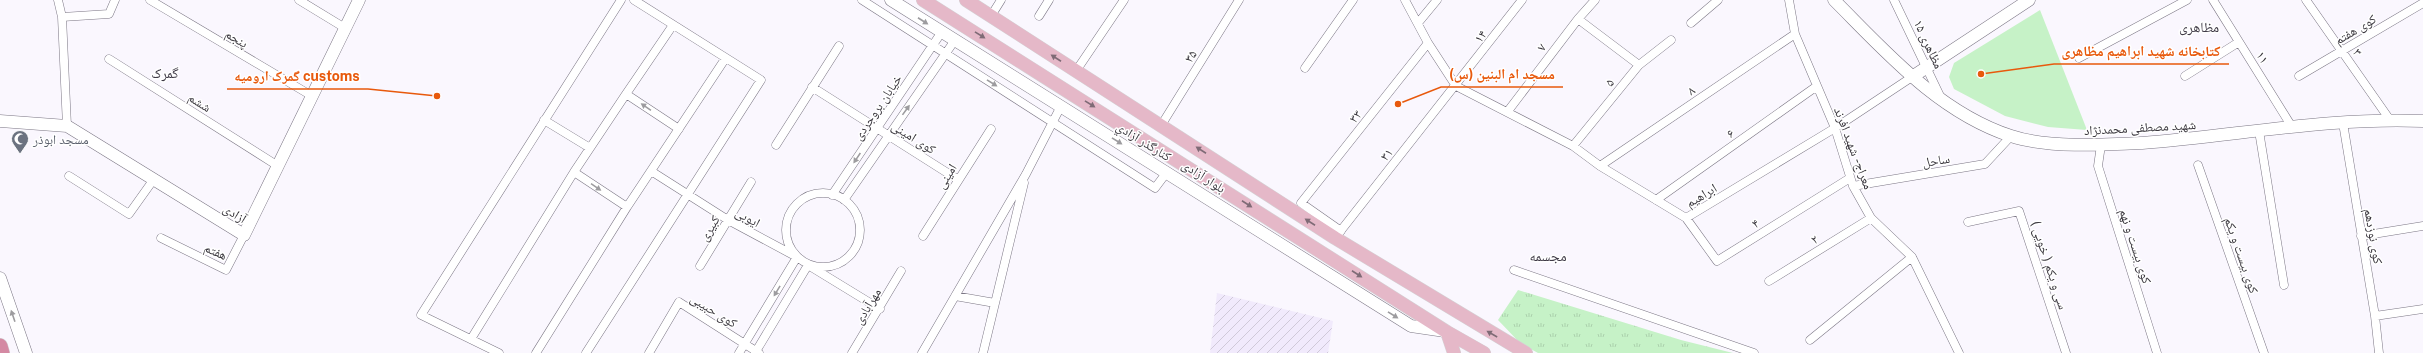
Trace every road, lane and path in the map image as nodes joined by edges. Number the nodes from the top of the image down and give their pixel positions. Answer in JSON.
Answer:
{"nodes":[{"id":1,"x":58,"y":0,"type":"edge"},
{"id":2,"x":115,"y":0,"type":"edge"},
{"id":3,"x":150,"y":0,"type":"edge"},
{"id":4,"x":299,"y":0,"type":"edge"},
{"id":5,"x":359,"y":0,"type":"edge"},
{"id":6,"x":621,"y":0,"type":"edge"},
{"id":7,"x":634,"y":0,"type":"edge"},
{"id":8,"x":862,"y":0,"type":"edge"},
{"id":9,"x":891,"y":0,"type":"edge"},
{"id":10,"x":923,"y":0,"type":"edge"},
{"id":11,"x":966,"y":0,"type":"edge"},
{"id":12,"x":1001,"y":0,"type":"edge"},
{"id":13,"x":1049,"y":0,"type":"edge"},
{"id":14,"x":1124,"y":0,"type":"edge"},
{"id":15,"x":1239,"y":0,"type":"edge"},
{"id":16,"x":1353,"y":0,"type":"edge"},
{"id":17,"x":1405,"y":0,"type":"edge"},
{"id":18,"x":1437,"y":0,"type":"edge"},
{"id":19,"x":1522,"y":0,"type":"edge"},
{"id":20,"x":1595,"y":0,"type":"edge"},
{"id":21,"x":1718,"y":0,"type":"edge"},
{"id":22,"x":1789,"y":0,"type":"edge"},
{"id":23,"x":1834,"y":0,"type":"edge"},
{"id":24,"x":1894,"y":0,"type":"edge"},
{"id":25,"x":2029,"y":0,"type":"edge"},
{"id":26,"x":2187,"y":0,"type":"edge"},
{"id":27,"x":2213,"y":0,"type":"edge"},
{"id":28,"x":2306,"y":0,"type":"edge"},
{"id":29,"x":2421,"y":4,"type":"edge"},
{"id":30,"x":991,"y":16,"type":"junction"},
{"id":31,"x":1039,"y":16,"type":"dead end"},
{"id":32,"x":62,"y":17,"type":"junction"},
{"id":33,"x":950,"y":17,"type":"junction"},
{"id":34,"x":1578,"y":19,"type":"junction"},
{"id":35,"x":1418,"y":23,"type":"junction"},
{"id":36,"x":1692,"y":23,"type":"dead end"},
{"id":37,"x":673,"y":25,"type":"junction"},
{"id":38,"x":965,"y":26,"type":"junction"},
{"id":39,"x":345,"y":28,"type":"junction"},
{"id":40,"x":941,"y":33,"type":"junction"},
{"id":41,"x":1795,"y":34,"type":"junction"},
{"id":42,"x":955,"y":40,"type":"junction"},
{"id":43,"x":1671,"y":40,"type":"dead end"},
{"id":44,"x":2239,"y":42,"type":"junction"},
{"id":45,"x":1428,"y":43,"type":"junction"},
{"id":46,"x":839,"y":46,"type":"dead end"},
{"id":47,"x":932,"y":46,"type":"junction"},
{"id":48,"x":2343,"y":50,"type":"junction"},
{"id":49,"x":947,"y":54,"type":"junction"},
{"id":50,"x":2079,"y":58,"type":"dead end"},
{"id":51,"x":109,"y":59,"type":"dead end"},
{"id":52,"x":726,"y":59,"type":"junction"},
{"id":53,"x":1639,"y":65,"type":"junction"},
{"id":54,"x":1305,"y":68,"type":"dead end"},
{"id":55,"x":1926,"y":68,"type":"junction"},
{"id":56,"x":1076,"y":71,"type":"junction"},
{"id":57,"x":2185,"y":76,"type":"dead end"},
{"id":58,"x":2299,"y":76,"type":"dead end"},
{"id":59,"x":1912,"y":78,"type":"junction"},
{"id":60,"x":1456,"y":86,"type":"junction"},
{"id":61,"x":1818,"y":86,"type":"junction"},
{"id":62,"x":812,"y":87,"type":"junction"},
{"id":63,"x":626,"y":94,"type":"junction"},
{"id":64,"x":312,"y":96,"type":"junction"},
{"id":65,"x":1941,"y":99,"type":"junction"},
{"id":66,"x":1061,"y":106,"type":"junction"},
{"id":67,"x":1508,"y":111,"type":"junction"},
{"id":68,"x":544,"y":120,"type":"junction"},
{"id":69,"x":2390,"y":120,"type":"junction"},
{"id":70,"x":0,"y":121,"type":"edge"},
{"id":71,"x":1052,"y":121,"type":"junction"},
{"id":72,"x":2423,"y":121,"type":"edge"},
{"id":73,"x":2343,"y":123,"type":"junction"},
{"id":74,"x":1162,"y":124,"type":"junction"},
{"id":75,"x":68,"y":126,"type":"junction"},
{"id":76,"x":2292,"y":127,"type":"junction"},
{"id":77,"x":877,"y":128,"type":"junction"},
{"id":78,"x":1835,"y":128,"type":"junction"},
{"id":79,"x":679,"y":129,"type":"junction"},
{"id":80,"x":991,"y":129,"type":"dead end"},
{"id":81,"x":2259,"y":130,"type":"junction"},
{"id":82,"x":888,"y":135,"type":"junction"},
{"id":83,"x":2011,"y":136,"type":"junction"},
{"id":84,"x":776,"y":145,"type":"dead end"},
{"id":85,"x":2101,"y":145,"type":"junction"},
{"id":86,"x":1573,"y":146,"type":"junction"},
{"id":87,"x":590,"y":148,"type":"junction"},
{"id":88,"x":2198,"y":165,"type":"dead end"},
{"id":89,"x":278,"y":166,"type":"junction"},
{"id":90,"x":1600,"y":166,"type":"junction"},
{"id":91,"x":651,"y":171,"type":"junction"},
{"id":92,"x":574,"y":172,"type":"junction"},
{"id":93,"x":1166,"y":172,"type":"junction"},
{"id":94,"x":1026,"y":174,"type":"junction"},
{"id":95,"x":69,"y":176,"type":"dead end"},
{"id":96,"x":154,"y":179,"type":"junction"},
{"id":97,"x":957,"y":179,"type":"junction"},
{"id":98,"x":752,"y":182,"type":"dead end"},
{"id":99,"x":1852,"y":182,"type":"junction"},
{"id":100,"x":688,"y":195,"type":"junction"},
{"id":101,"x":832,"y":195,"type":"junction"},
{"id":102,"x":844,"y":200,"type":"junction"},
{"id":103,"x":1656,"y":200,"type":"junction"},
{"id":104,"x":627,"y":207,"type":"junction"},
{"id":105,"x":1686,"y":218,"type":"junction"},
{"id":106,"x":1871,"y":218,"type":"junction"},
{"id":107,"x":728,"y":220,"type":"junction"},
{"id":108,"x":1968,"y":222,"type":"dead end"},
{"id":109,"x":2423,"y":226,"type":"edge"},
{"id":110,"x":1338,"y":234,"type":"junction"},
{"id":111,"x":244,"y":235,"type":"junction"},
{"id":112,"x":923,"y":236,"type":"dead end"},
{"id":113,"x":2361,"y":236,"type":"junction"},
{"id":114,"x":161,"y":238,"type":"dead end"},
{"id":115,"x":797,"y":257,"type":"junction"},
{"id":116,"x":1912,"y":257,"type":"junction"},
{"id":117,"x":808,"y":265,"type":"junction"},
{"id":118,"x":700,"y":266,"type":"dead end"},
{"id":119,"x":1514,"y":270,"type":"dead end"},
{"id":120,"x":902,"y":271,"type":"dead end"},
{"id":121,"x":0,"y":278,"type":"edge"},
{"id":122,"x":1769,"y":281,"type":"dead end"},
{"id":123,"x":2284,"y":285,"type":"dead end"},
{"id":124,"x":955,"y":296,"type":"junction"},
{"id":125,"x":995,"y":303,"type":"junction"},
{"id":126,"x":880,"y":309,"type":"junction"},
{"id":127,"x":2423,"y":309,"type":"edge"},
{"id":128,"x":2375,"y":316,"type":"junction"},
{"id":129,"x":1447,"y":332,"type":"junction"},
{"id":130,"x":471,"y":339,"type":"junction"},
{"id":131,"x":1810,"y":340,"type":"dead end"},
{"id":132,"x":745,"y":344,"type":"junction"},
{"id":133,"x":0,"y":346,"type":"edge"},
{"id":134,"x":757,"y":352,"type":"edge"},
{"id":135,"x":2,"y":353,"type":"edge"},
{"id":136,"x":26,"y":353,"type":"edge"},
{"id":137,"x":499,"y":353,"type":"edge"},
{"id":138,"x":536,"y":353,"type":"edge"},
{"id":139,"x":586,"y":353,"type":"edge"},
{"id":140,"x":650,"y":353,"type":"edge"},
{"id":141,"x":739,"y":353,"type":"edge"},
{"id":142,"x":852,"y":353,"type":"edge"},
{"id":143,"x":922,"y":353,"type":"edge"},
{"id":144,"x":982,"y":353,"type":"edge"},
{"id":145,"x":1454,"y":353,"type":"edge"},
{"id":146,"x":1484,"y":353,"type":"edge"},
{"id":147,"x":1526,"y":353,"type":"edge"},
{"id":148,"x":1754,"y":353,"type":"edge"},
{"id":149,"x":1959,"y":353,"type":"edge"},
{"id":150,"x":2066,"y":353,"type":"edge"},
{"id":151,"x":2157,"y":353,"type":"edge"},
{"id":152,"x":2264,"y":353,"type":"edge"},
{"id":153,"x":2379,"y":353,"type":"edge"}],
"edges":[{"from":1,"to":32,"type":"street"},
{"from":2,"to":32,"type":"street"},
{"from":3,"to":64,"type":"street","name":"پنجم"},
{"from":4,"to":39,"type":"street"},
{"from":5,"to":39,"type":"street","name":"آزادی"},
{"from":6,"to":68,"type":"street"},
{"from":7,"to":37,"type":"street"},
{"from":8,"to":47,"type":"street"},
{"from":9,"to":40,"type":"street","name":"کنارگذر آزادي","one_way":true},
{"from":10,"to":33,"type":"main road","name":"بلوار آزادی"},
{"from":11,"to":30,"type":"main road","name":"بلوار آزادی"},
{"from":12,"to":30,"type":"street"},
{"from":13,"to":31,"type":"street"},
{"from":14,"to":56,"type":"street"},
{"from":15,"to":74,"type":"street","name":"۳۵"},
{"from":16,"to":54,"type":"street"},
{"from":17,"to":35,"type":"street"},
{"from":18,"to":35,"type":"street"},
{"from":19,"to":60,"type":"street","name":"۱۴"},
{"from":20,"to":34,"type":"street","name":"۷"},
{"from":21,"to":36,"type":"street"},
{"from":22,"to":41,"type":"street","name":"معراج - شهید افرند"},
{"from":23,"to":59,"type":"street","name":"شهید مصطفی محمدنژاد"},
{"from":24,"to":55,"type":"street","name":"۱۵ مظاهری"},
{"from":25,"to":55,"type":"street"},
{"from":26,"to":50,"type":"street"},
{"from":27,"to":44,"type":"street","name":"۱۱"},
{"from":28,"to":48,"type":"street","name":"۳"},
{"from":29,"to":48,"type":"street","name":"کوی هفتم"},
{"from":56,"to":30,"type":"main road","name":"بلوار آزادی","one_way":true},
{"from":32,"to":75,"type":"street"},
{"from":33,"to":38,"type":"main road","name":"بلوار آزادی"},
{"from":33,"to":40,"type":"street"},
{"from":34,"to":53,"type":"street"},
{"from":34,"to":67,"type":"street","name":"۷"},
{"from":35,"to":45,"type":"street"},
{"from":37,"to":52,"type":"street"},
{"from":37,"to":63,"type":"street"},
{"from":38,"to":42,"type":"street"},
{"from":38,"to":129,"type":"main road","name":"بلوار آزادی","one_way":true},
{"from":39,"to":64,"type":"street","name":"آزادی"},
{"from":40,"to":42,"type":"street","name":"کنارگذر آزادي"},
{"from":40,"to":47,"type":"street","name":"خیابان بروجردی"},
{"from":41,"to":61,"type":"street","name":"معراج - شهید افرند"},
{"from":41,"to":90,"type":"street","name":"۸"},
{"from":42,"to":49,"type":"street","name":"خیابان بروجردی"},
{"from":42,"to":66,"type":"street","name":"کنارگذر آزادي"},
{"from":43,"to":53,"type":"street","name":"۵"},
{"from":44,"to":57,"type":"street"},
{"from":44,"to":76,"type":"street","name":"۱۱"},
{"from":45,"to":60,"type":"street"},
{"from":45,"to":110,"type":"street","name":"۳۳"},
{"from":46,"to":62,"type":"street"},
{"from":47,"to":49,"type":"street"},
{"from":47,"to":77,"type":"street","name":"خیابان بروجردی"},
{"from":48,"to":58,"type":"street","name":"کوی هفتم"},
{"from":48,"to":69,"type":"street","name":"۳"},
{"from":49,"to":71,"type":"street","one_way":true},
{"from":82,"to":49,"type":"street","name":"خیابان بروجردی","one_way":true},
{"from":51,"to":89,"type":"street","name":"ششم"},
{"from":52,"to":79,"type":"street"},
{"from":52,"to":100,"type":"street"},
{"from":53,"to":86,"type":"street","name":"۵"},
{"from":55,"to":59,"type":"street"},
{"from":55,"to":65,"type":"street","name":"۱۵ مظاهری"},
{"from":56,"to":74,"type":"main road","name":"بلوار آزادی"},
{"from":59,"to":65,"type":"street","name":"شهید مصطفی محمدنژاد"},
{"from":59,"to":78,"type":"street","name":"ابراهیم"},
{"from":60,"to":67,"type":"street","name":"ابراهیم"},
{"from":60,"to":110,"type":"street","name":"۳۱"},
{"from":61,"to":78,"type":"street","name":"معراج - شهید افرند"},
{"from":61,"to":103,"type":"street","name":"۶"},
{"from":62,"to":77,"type":"street","name":"کوی امینی"},
{"from":62,"to":84,"type":"street"},
{"from":79,"to":63,"type":"street","one_way":true},
{"from":63,"to":87,"type":"street"},
{"from":64,"to":89,"type":"street","name":"آزادی"},
{"from":65,"to":83,"type":"street","name":"شهید مصطفی محمدنژاد"},
{"from":66,"to":71,"type":"street"},
{"from":66,"to":93,"type":"street","name":"کنارگذر آزادي","one_way":true},
{"from":67,"to":86,"type":"street","name":"ابراهیم"},
{"from":68,"to":87,"type":"street"},
{"from":68,"to":130,"type":"street"},
{"from":69,"to":72,"type":"street","name":"شهید مصطفی محمدنژاد"},
{"from":69,"to":73,"type":"street","name":"شهید مصطفی محمدنژاد"},
{"from":70,"to":75,"type":"street","name":"آزادی"},
{"from":71,"to":93,"type":"street"},
{"from":71,"to":94,"type":"street"},
{"from":73,"to":76,"type":"street","name":"شهید مصطفی محمدنژاد"},
{"from":73,"to":113,"type":"street","name":"کوی نوزدهم"},
{"from":110,"to":74,"type":"main road","name":"بلوار آزادی","one_way":true},
{"from":75,"to":96,"type":"street","name":"آزادی"},
{"from":76,"to":81,"type":"street","name":"شهید مصطفی محمدنژاد"},
{"from":77,"to":82,"type":"street","name":"کوی امینی"},
{"from":77,"to":101,"type":"street","name":"خیابان بروجردی","one_way":true},
{"from":78,"to":99,"type":"street","name":"معراج - شهید افرند"},
{"from":78,"to":105,"type":"street","name":"ابراهیم"},
{"from":79,"to":91,"type":"street"},
{"from":80,"to":97,"type":"street","name":"امینی"},
{"from":81,"to":85,"type":"street","name":"شهید مصطفی محمدنژاد"},
{"from":81,"to":123,"type":"street"},
{"from":82,"to":97,"type":"street","name":"کوی امینی"},
{"from":82,"to":102,"type":"street","name":"خیابان بروجردی"},
{"from":83,"to":85,"type":"street","name":"شهید مصطفی محمدنژاد"},
{"from":83,"to":99,"type":"street","name":"ساحل"},
{"from":85,"to":151,"type":"street","name":"کوی بیست و نهم"},
{"from":86,"to":90,"type":"street","name":"ابراهیم"},
{"from":87,"to":92,"type":"street"},
{"from":88,"to":152,"type":"street","name":"کوی بیست و یکم"},
{"from":89,"to":111,"type":"street","name":"آزادی"},
{"from":90,"to":103,"type":"street","name":"ابراهیم"},
{"from":91,"to":100,"type":"street","name":"ایوبی"},
{"from":91,"to":104,"type":"street"},
{"from":92,"to":104,"type":"street","one_way":true},
{"from":92,"to":130,"type":"street"},
{"from":93,"to":129,"type":"street","name":"کنارگذر آزادي","one_way":true},
{"from":94,"to":124,"type":"street"},
{"from":94,"to":125,"type":"street"},
{"from":95,"to":96,"type":"street"},
{"from":96,"to":111,"type":"street","name":"آزادی"},
{"from":97,"to":112,"type":"street","name":"امینی"},
{"from":98,"to":107,"type":"street","name":"کبیری"},
{"from":99,"to":105,"type":"street","name":"۴"},
{"from":99,"to":106,"type":"street","name":"معراج - شهید افرند"},
{"from":100,"to":107,"type":"street","name":"ایوبی"},
{"from":100,"to":139,"type":"street"},
{"from":101,"to":102,"type":"street"},
{"from":101,"to":115,"type":"street"},
{"from":102,"to":117,"type":"street"},
{"from":103,"to":105,"type":"street","name":"ابراهیم"},
{"from":104,"to":138,"type":"street"},
{"from":106,"to":116,"type":"street","name":"معراج - شهید افرند"},
{"from":106,"to":122,"type":"street","name":"۲"},
{"from":107,"to":115,"type":"street","name":"ایوبی"},
{"from":107,"to":118,"type":"street","name":"کبیری"},
{"from":108,"to":150,"type":"street","name":"سی و یکم ( خویی )"},
{"from":109,"to":113,"type":"street"},
{"from":147,"to":110,"type":"main road","name":"بلوار آزادی","one_way":true},
{"from":111,"to":114,"type":"street","name":"هفتم"},
{"from":113,"to":128,"type":"street","name":"کوی نوزدهم"},
{"from":115,"to":117,"type":"street"},
{"from":115,"to":132,"type":"street","one_way":true},
{"from":116,"to":131,"type":"street"},
{"from":116,"to":149,"type":"street","name":"معراج - شهید افرند"},
{"from":117,"to":126,"type":"street"},
{"from":117,"to":134,"type":"street"},
{"from":119,"to":148,"type":"street"},
{"from":120,"to":126,"type":"street","name":"مهرآبادی"},
{"from":136,"to":121,"type":"street","one_way":true},
{"from":124,"to":125,"type":"street"},
{"from":124,"to":143,"type":"street"},
{"from":125,"to":144,"type":"street"},
{"from":126,"to":142,"type":"street","name":"مهرآبادی"},
{"from":127,"to":128,"type":"street"},
{"from":128,"to":153,"type":"street","name":"کوی نوزدهم"},
{"from":129,"to":145,"type":"main road"},
{"from":129,"to":146,"type":"main road","name":"بلوار آزادی"},
{"from":130,"to":137,"type":"street"},
{"from":132,"to":134,"type":"street"},
{"from":132,"to":140,"type":"street","name":"کوی حبیبی"},
{"from":132,"to":141,"type":"street"},
{"from":133,"to":135,"type":"highway"}]}
